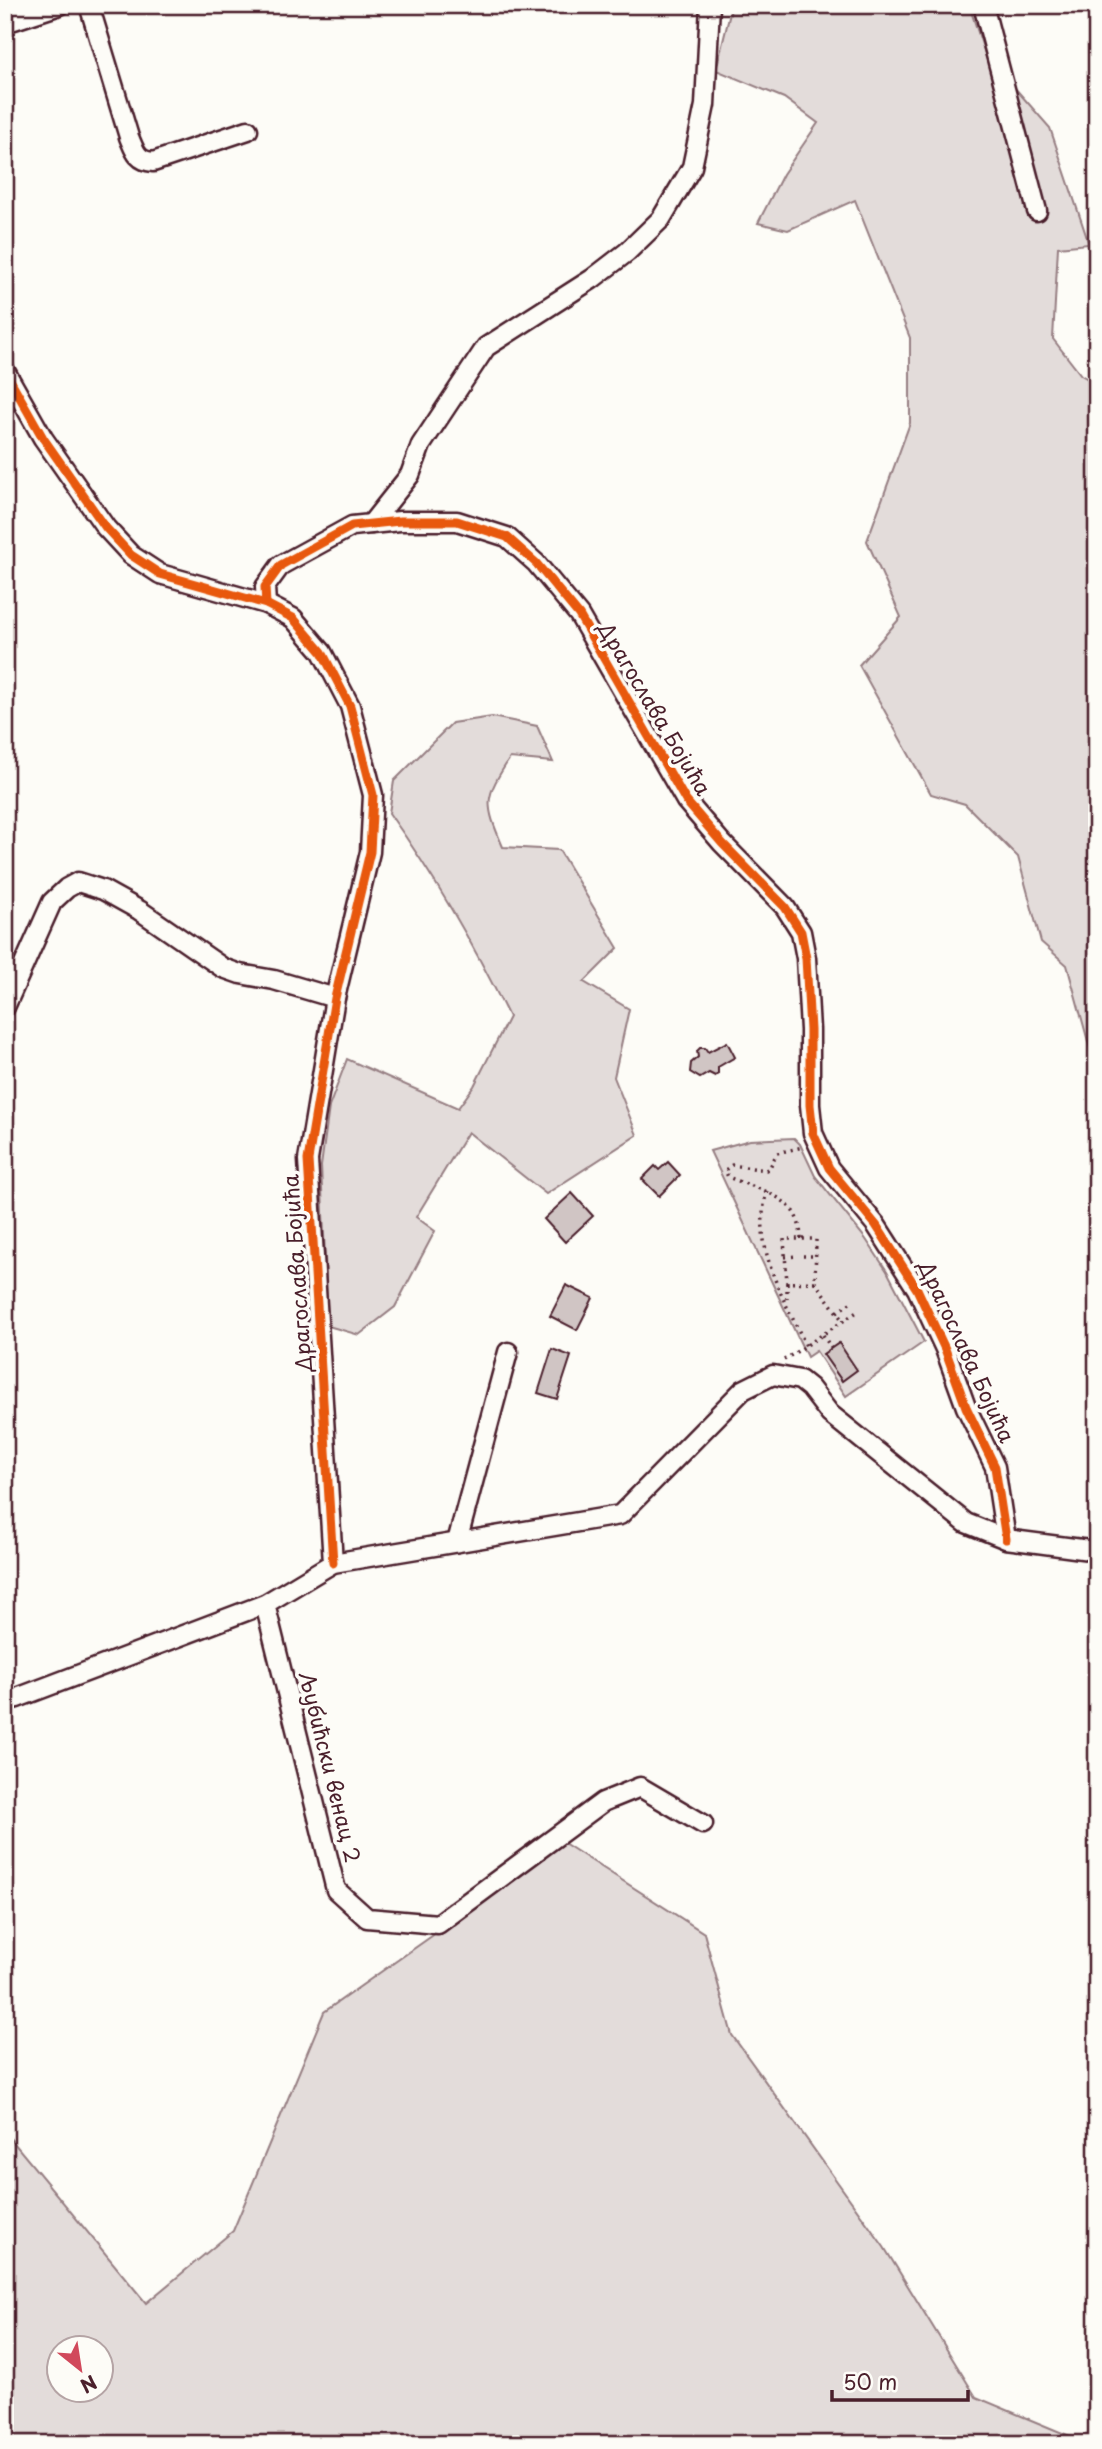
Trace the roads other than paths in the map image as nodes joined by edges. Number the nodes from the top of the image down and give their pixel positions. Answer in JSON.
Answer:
{"nodes":[{"id":1,"x":60,"y":5,"type":"edge"},
{"id":2,"x":89,"y":5,"type":"edge"},
{"id":3,"x":710,"y":5,"type":"edge"},
{"id":4,"x":983,"y":5,"type":"edge"},
{"id":5,"x":5,"y":23,"type":"edge"},
{"id":6,"x":248,"y":130,"type":"dead end"},
{"id":7,"x":1037,"y":211,"type":"dead end"},
{"id":8,"x":5,"y":371,"type":"edge"},
{"id":9,"x":371,"y":524,"type":"junction"},
{"id":10,"x":266,"y":604,"type":"junction"},
{"id":11,"x":335,"y":998,"type":"junction"},
{"id":12,"x":5,"y":1007,"type":"edge"},
{"id":13,"x":508,"y":1352,"type":"dead end"},
{"id":14,"x":1006,"y":1539,"type":"junction"},
{"id":15,"x":457,"y":1542,"type":"junction"},
{"id":16,"x":1097,"y":1551,"type":"edge"},
{"id":17,"x":333,"y":1563,"type":"junction"},
{"id":18,"x":265,"y":1604,"type":"junction"},
{"id":19,"x":5,"y":1700,"type":"edge"},
{"id":20,"x":703,"y":1825,"type":"dead end"}],
"edges":[{"from":1,"to":5,"type":"street"},
{"from":2,"to":6,"type":"street"},
{"from":3,"to":9,"type":"street"},
{"from":4,"to":7,"type":"street"},
{"from":8,"to":10,"type":"street","name":"Драгослава Бојића"},
{"from":9,"to":10,"type":"street","name":"Драгослава Бојића"},
{"from":9,"to":14,"type":"street","name":"Драгослава Бојића"},
{"from":10,"to":11,"type":"street","name":"Драгослава Бојића"},
{"from":11,"to":12,"type":"street"},
{"from":11,"to":17,"type":"street","name":"Драгослава Бојића"},
{"from":13,"to":15,"type":"street"},
{"from":14,"to":15,"type":"street"},
{"from":14,"to":16,"type":"street"},
{"from":15,"to":17,"type":"street"},
{"from":17,"to":18,"type":"street"},
{"from":18,"to":19,"type":"street"},
{"from":18,"to":20,"type":"street","name":"Љубићски венац 2"}]}
